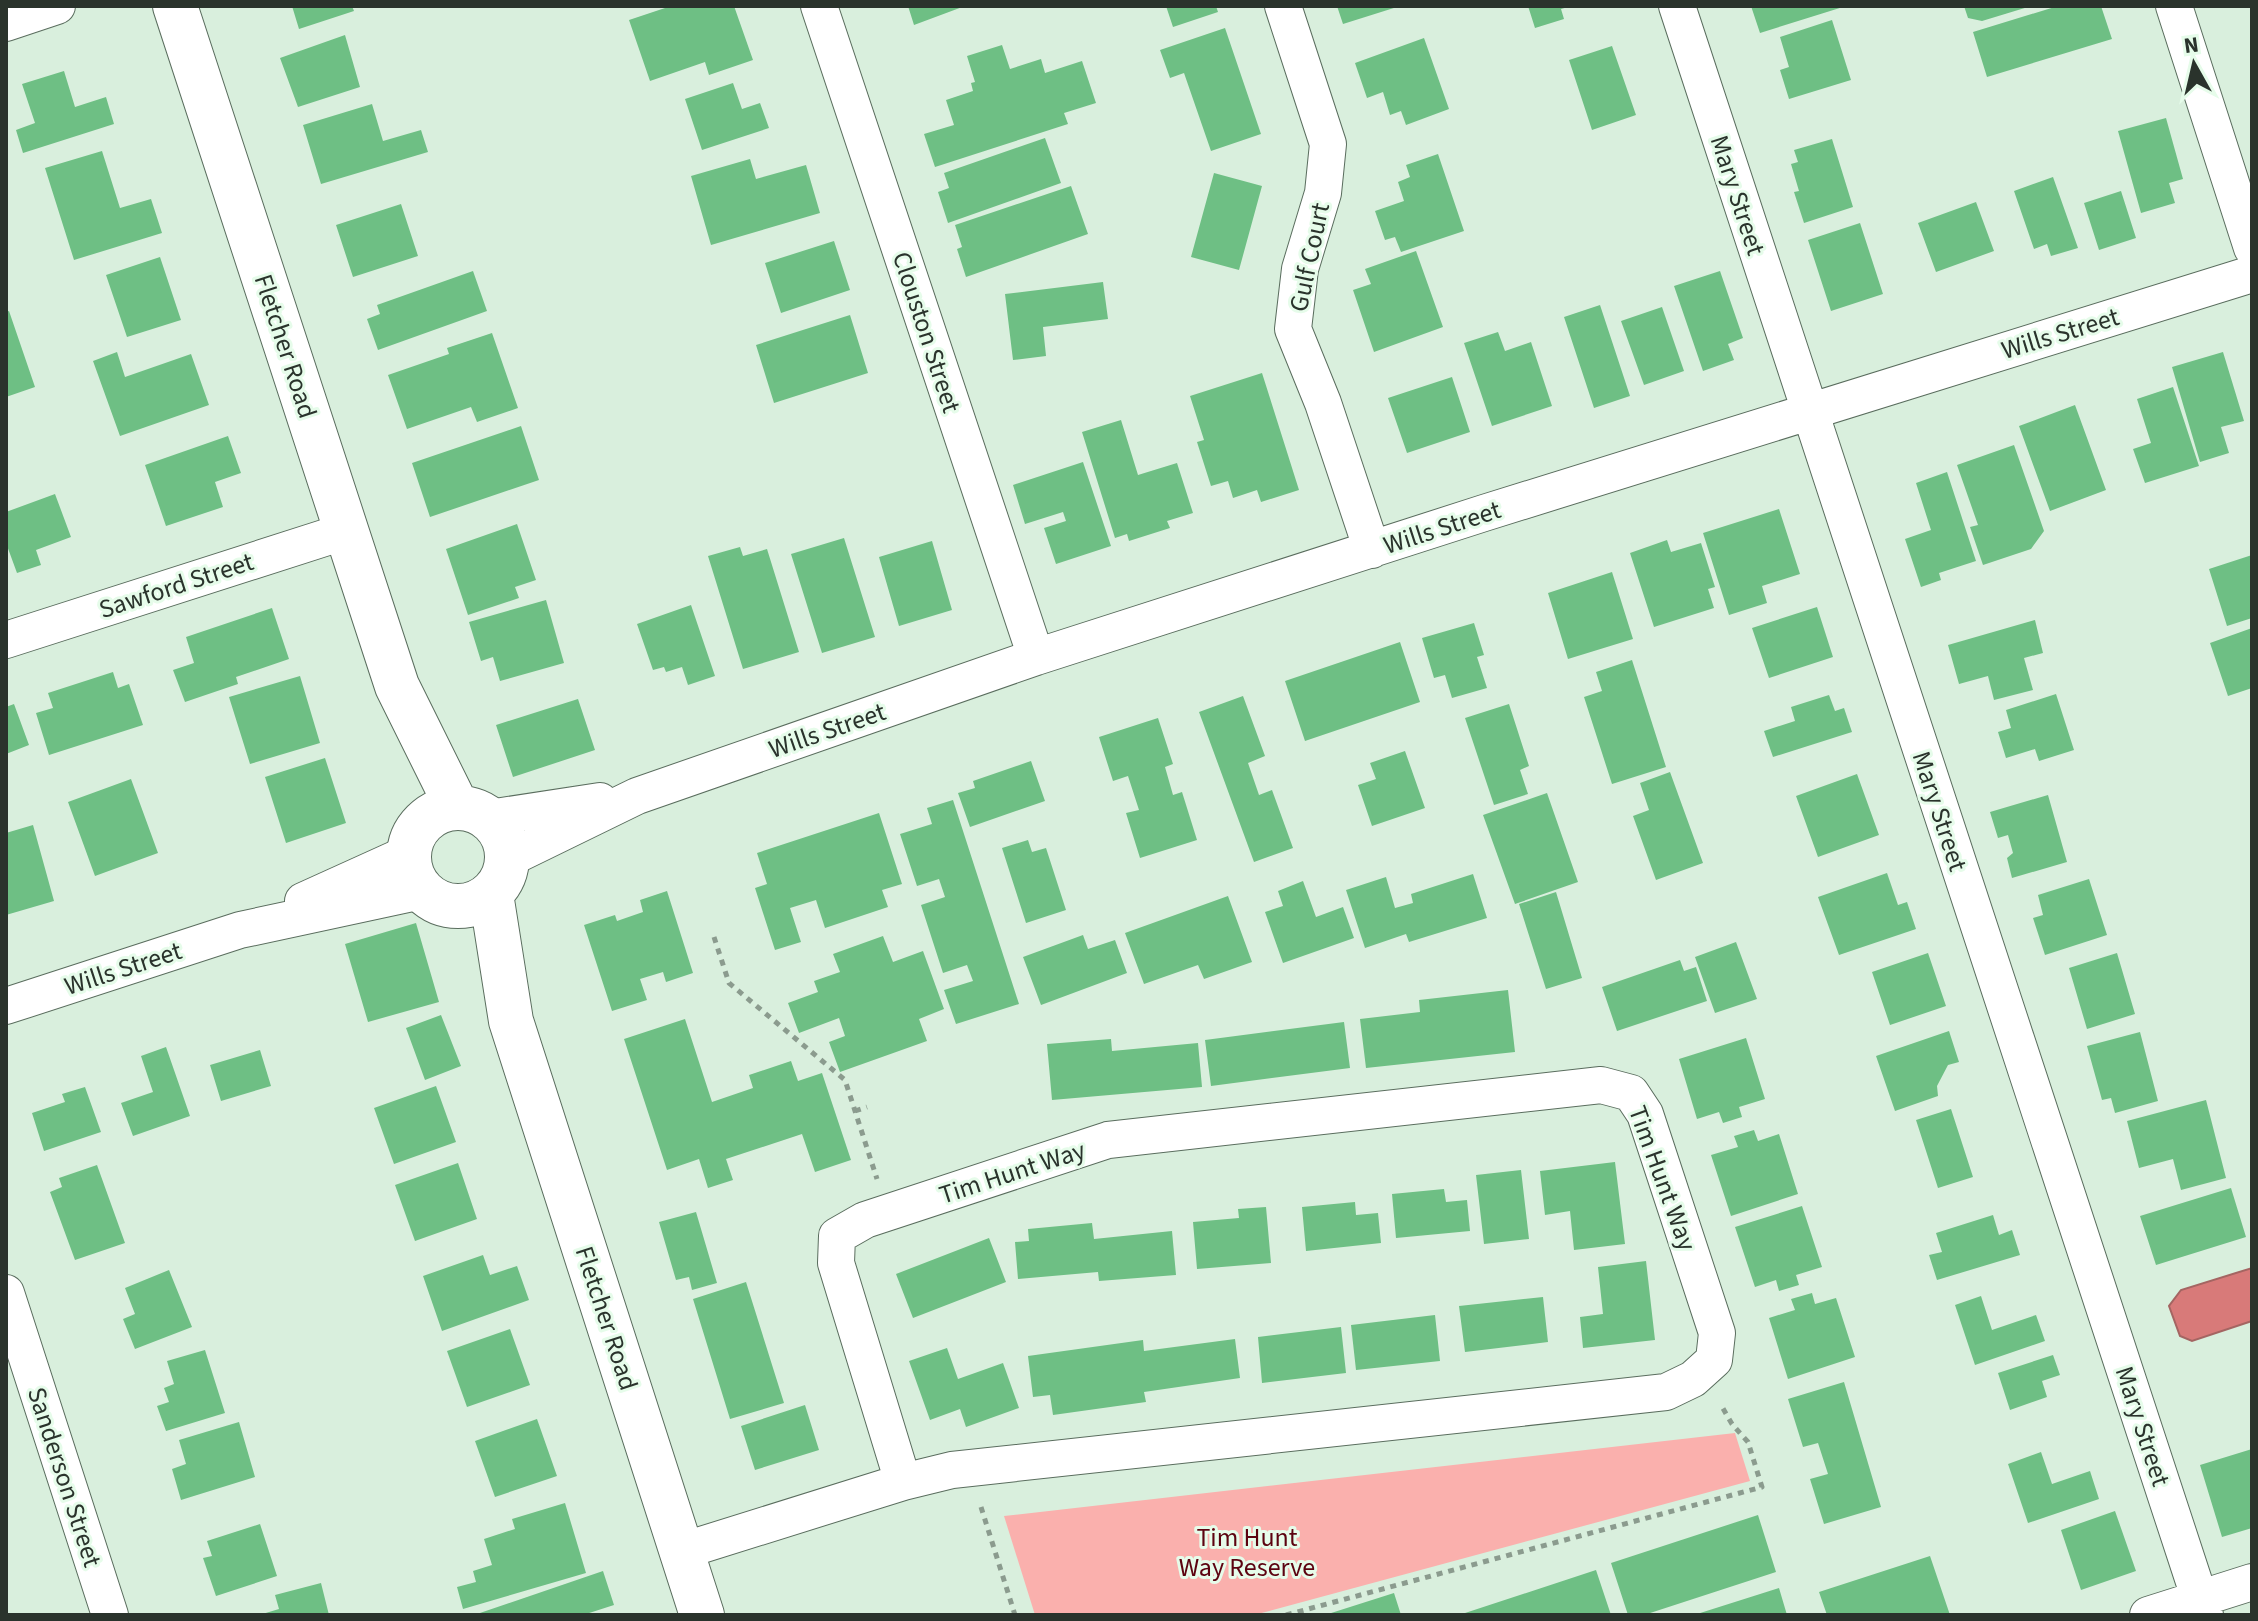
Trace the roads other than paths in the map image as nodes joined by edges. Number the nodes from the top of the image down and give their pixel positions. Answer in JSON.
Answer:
{"nodes":[{"id":1,"x":57,"y":6,"type":"edge"},
{"id":2,"x":175,"y":6,"type":"edge"},
{"id":3,"x":819,"y":6,"type":"edge"},
{"id":4,"x":1283,"y":6,"type":"edge"},
{"id":5,"x":1677,"y":6,"type":"edge"},
{"id":6,"x":2174,"y":6,"type":"edge"},
{"id":7,"x":6,"y":23,"type":"edge"},
{"id":8,"x":2252,"y":248,"type":"edge"},
{"id":9,"x":2252,"y":274,"type":"edge"},
{"id":10,"x":1809,"y":411,"type":"junction"},
{"id":11,"x":346,"y":531,"type":"junction"},
{"id":12,"x":1372,"y":550,"type":"junction"},
{"id":13,"x":6,"y":640,"type":"edge"},
{"id":14,"x":1036,"y":657,"type":"junction"},
{"id":15,"x":456,"y":857,"type":"junction"},
{"id":16,"x":6,"y":1006,"type":"edge"},
{"id":17,"x":6,"y":1293,"type":"edge"},
{"id":18,"x":903,"y":1482,"type":"junction"},
{"id":19,"x":682,"y":1551,"type":"junction"},
{"id":20,"x":2252,"y":1582,"type":"edge"},
{"id":21,"x":2202,"y":1606,"type":"edge"},
{"id":22,"x":110,"y":1615,"type":"edge"},
{"id":23,"x":702,"y":1615,"type":"edge"},
{"id":24,"x":2148,"y":1615,"type":"edge"}],
"edges":[{"from":1,"to":7,"type":"street"},
{"from":2,"to":11,"type":"street","name":"Fletcher Road"},
{"from":3,"to":14,"type":"street","name":"Clouston Street"},
{"from":4,"to":12,"type":"street","name":"Gulf Court"},
{"from":5,"to":10,"type":"street","name":"Mary Street"},
{"from":6,"to":8,"type":"street"},
{"from":9,"to":10,"type":"street","name":"Wills Street"},
{"from":10,"to":12,"type":"street","name":"Wills Street"},
{"from":10,"to":21,"type":"street","name":"Mary Street"},
{"from":11,"to":13,"type":"street","name":"Sawford Street"},
{"from":11,"to":15,"type":"street","name":"Fletcher Road"},
{"from":12,"to":14,"type":"street","name":"Wills Street"},
{"from":14,"to":15,"type":"street","name":"Wills Street"},
{"from":15,"to":16,"type":"street","name":"Wills Street"},
{"from":15,"to":19,"type":"street","name":"Fletcher Road"},
{"from":17,"to":22,"type":"street","name":"Sanderson Street"},
{"from":18,"to":18,"type":"street","name":"Tim Hunt Way"},
{"from":18,"to":19,"type":"street","name":"Tim Hunt Way"},
{"from":19,"to":23,"type":"street","name":"Fletcher Road"},
{"from":20,"to":21,"type":"street"},
{"from":21,"to":24,"type":"street"}]}
